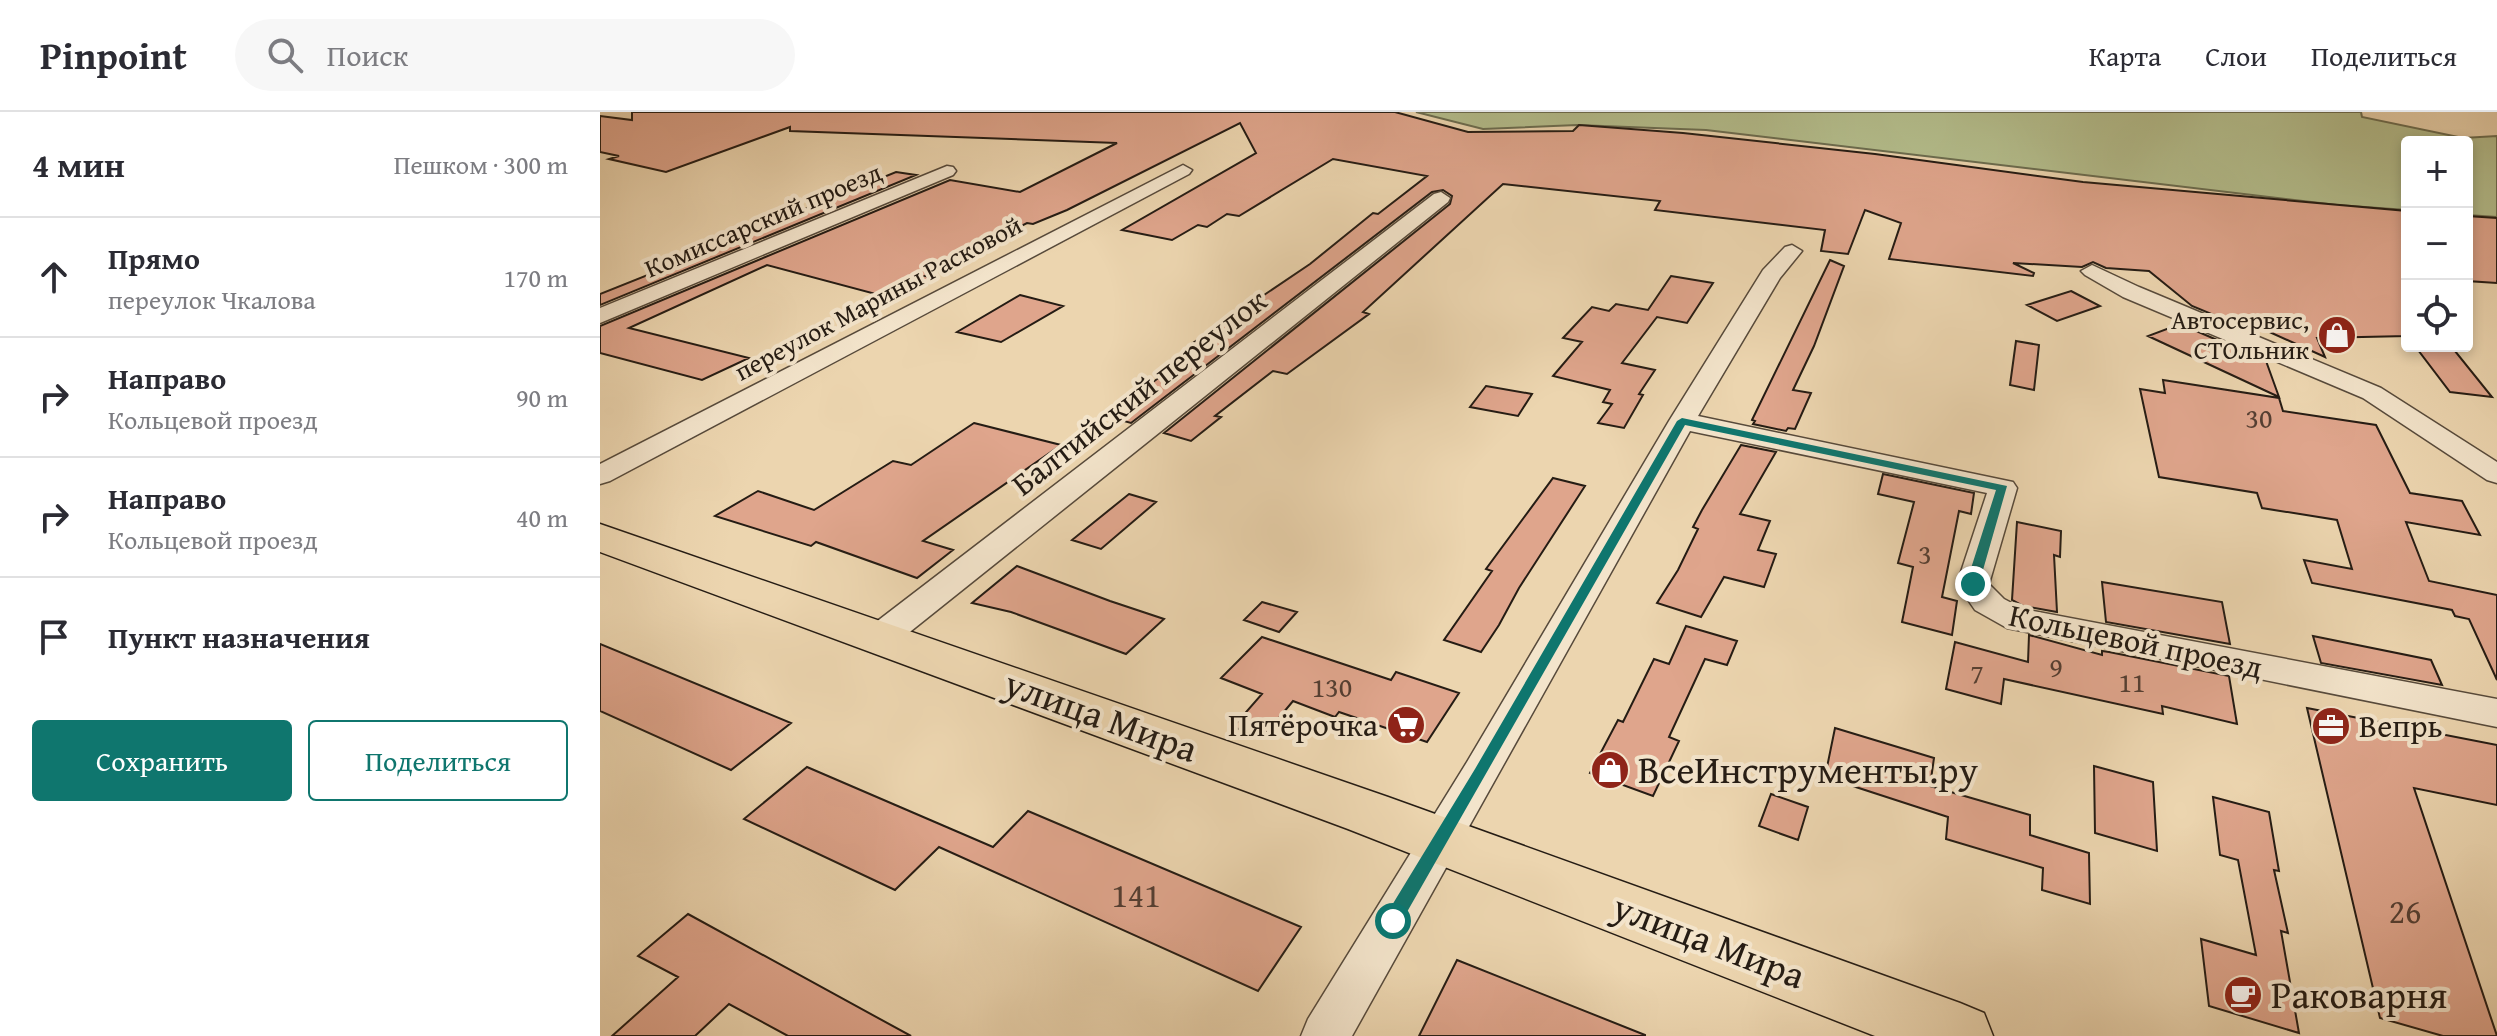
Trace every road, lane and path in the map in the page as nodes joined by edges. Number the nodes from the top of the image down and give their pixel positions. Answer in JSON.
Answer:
{"nodes":[{"id":1,"x":1183,"y":170,"type":"dead end"},
{"id":2,"x":947,"y":171,"type":"dead end"},
{"id":3,"x":1441,"y":198,"type":"dead end"},
{"id":4,"x":1792,"y":251,"type":"dead end"},
{"id":5,"x":2092,"y":271,"type":"dead end"},
{"id":6,"x":600,"y":316,"type":"edge"},
{"id":7,"x":1682,"y":421,"type":"junction"},
{"id":8,"x":2497,"y":474,"type":"edge"},
{"id":9,"x":600,"y":475,"type":"edge"},
{"id":10,"x":600,"y":537,"type":"edge"},
{"id":11,"x":879,"y":638,"type":"junction"},
{"id":12,"x":2497,"y":713,"type":"edge"},
{"id":13,"x":1440,"y":840,"type":"junction"},
{"id":14,"x":1325,"y":1036,"type":"edge"},
{"id":15,"x":1960,"y":1036,"type":"edge"}],
"edges":[{"from":1,"to":9,"type":"street","name":"переулок Марины Расковой"},
{"from":2,"to":6,"type":"street","name":"Комиссарский проезд"},
{"from":3,"to":11,"type":"street","name":"Балтийский переулок"},
{"from":4,"to":7,"type":"street"},
{"from":5,"to":8,"type":"street"},
{"from":7,"to":12,"type":"street","name":"Кольцевой проезд"},
{"from":7,"to":13,"type":"street"},
{"from":10,"to":11,"type":"main road","name":"улица Мира"},
{"from":11,"to":13,"type":"main road","name":"улица Мира"},
{"from":13,"to":14,"type":"street"},
{"from":13,"to":15,"type":"main road","name":"улица Мира"}]}
